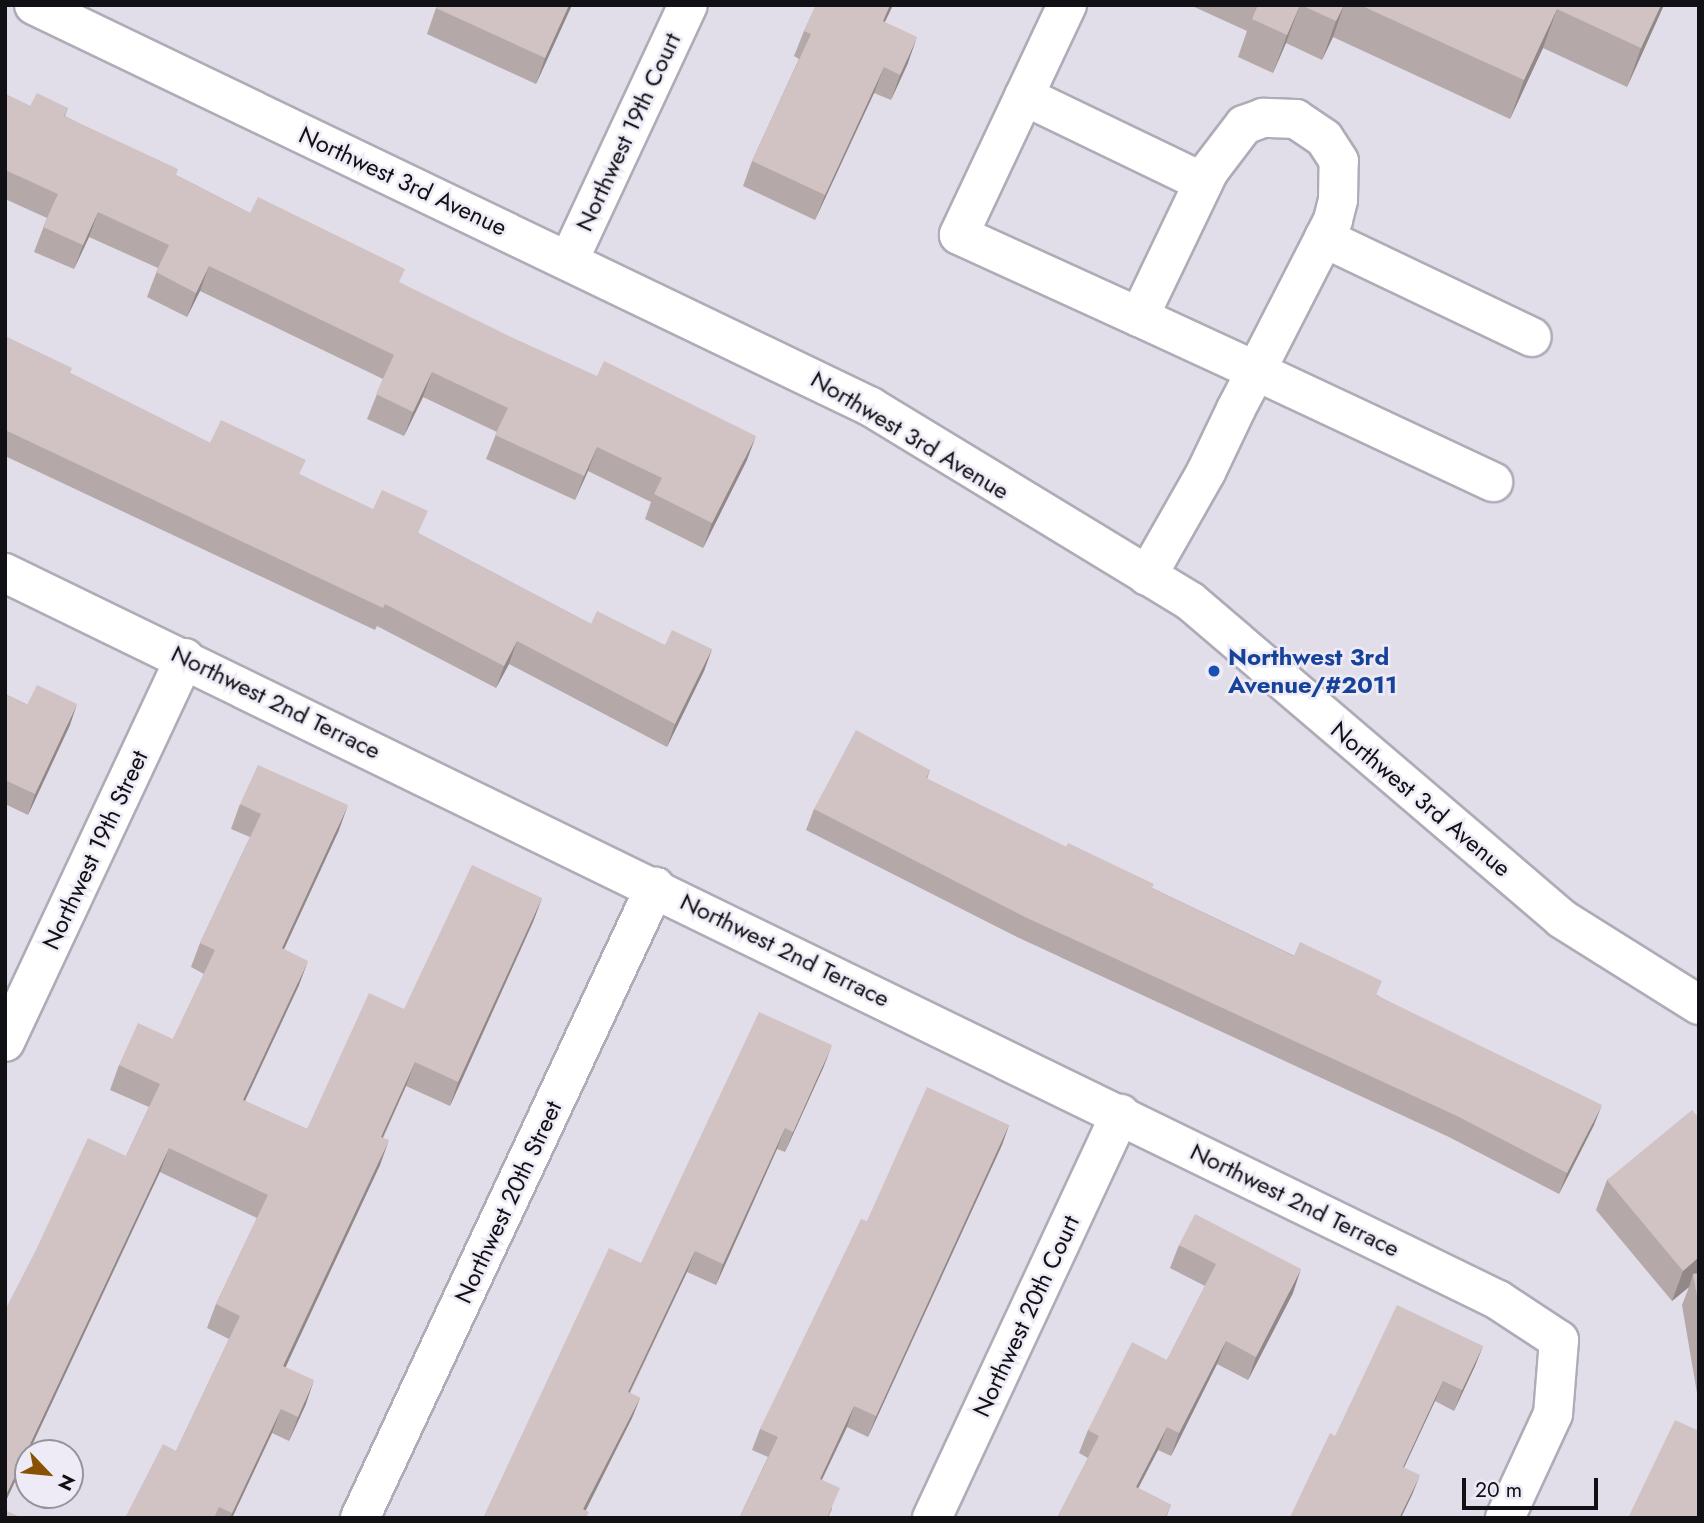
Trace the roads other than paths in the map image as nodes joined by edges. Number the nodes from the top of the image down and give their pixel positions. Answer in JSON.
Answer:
{"nodes":[{"id":1,"x":34,"y":5,"type":"edge"},
{"id":2,"x":688,"y":5,"type":"edge"},
{"id":3,"x":1067,"y":5,"type":"edge"},
{"id":4,"x":105,"y":21,"type":"edge"},
{"id":5,"x":1024,"y":96,"type":"junction"},
{"id":6,"x":1203,"y":182,"type":"junction"},
{"id":7,"x":1324,"y":238,"type":"junction"},
{"id":8,"x":569,"y":260,"type":"junction"},
{"id":9,"x":1139,"y":317,"type":"junction"},
{"id":10,"x":1532,"y":337,"type":"dead end"},
{"id":11,"x":1256,"y":371,"type":"junction"},
{"id":12,"x":1493,"y":482,"type":"dead end"},
{"id":13,"x":5,"y":573,"type":"edge"},
{"id":14,"x":1147,"y":576,"type":"junction"},
{"id":15,"x":186,"y":658,"type":"junction"},
{"id":16,"x":655,"y":887,"type":"junction"},
{"id":17,"x":1699,"y":1005,"type":"edge"},
{"id":18,"x":5,"y":1042,"type":"edge"},
{"id":19,"x":1120,"y":1114,"type":"junction"},
{"id":20,"x":360,"y":1518,"type":"edge"},
{"id":21,"x":932,"y":1518,"type":"edge"},
{"id":22,"x":1505,"y":1518,"type":"edge"}],
"edges":[{"from":1,"to":4,"type":"street","name":"Northwest 3rd Avenue"},
{"from":2,"to":8,"type":"street","name":"Northwest 19th Court"},
{"from":3,"to":5,"type":"street"},
{"from":4,"to":8,"type":"street","name":"Northwest 3rd Avenue"},
{"from":5,"to":6,"type":"street"},
{"from":5,"to":9,"type":"street"},
{"from":6,"to":7,"type":"street"},
{"from":6,"to":9,"type":"street"},
{"from":7,"to":10,"type":"street"},
{"from":7,"to":11,"type":"street"},
{"from":8,"to":14,"type":"street","name":"Northwest 3rd Avenue"},
{"from":9,"to":11,"type":"street"},
{"from":11,"to":12,"type":"street"},
{"from":11,"to":14,"type":"street"},
{"from":13,"to":15,"type":"street","name":"Northwest 2nd Terrace"},
{"from":14,"to":17,"type":"street","name":"Northwest 3rd Avenue"},
{"from":15,"to":16,"type":"street","name":"Northwest 2nd Terrace"},
{"from":15,"to":18,"type":"street","name":"Northwest 19th Street"},
{"from":16,"to":19,"type":"street","name":"Northwest 2nd Terrace"},
{"from":16,"to":20,"type":"street","name":"Northwest 20th Street"},
{"from":19,"to":21,"type":"street","name":"Northwest 20th Court"},
{"from":19,"to":22,"type":"street","name":"Northwest 2nd Terrace"}]}
